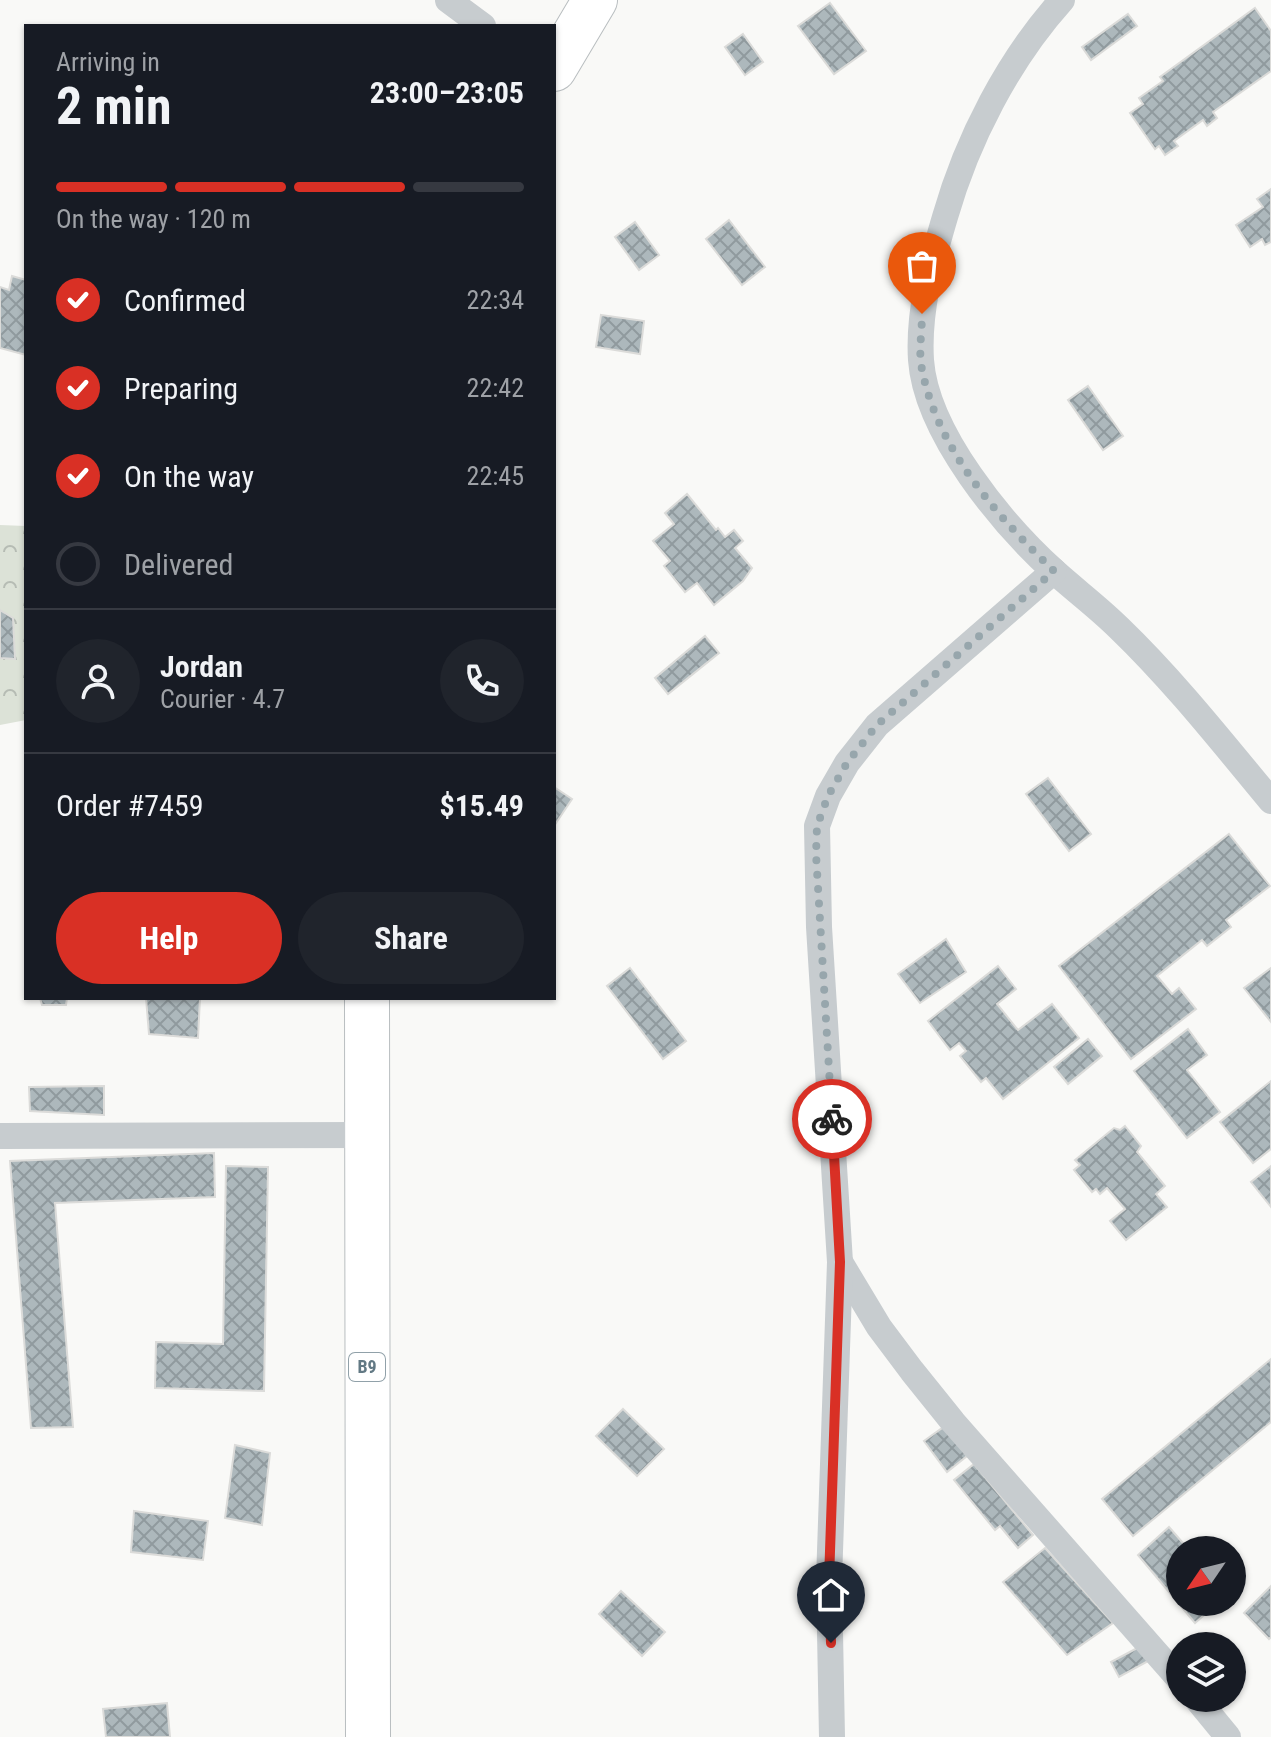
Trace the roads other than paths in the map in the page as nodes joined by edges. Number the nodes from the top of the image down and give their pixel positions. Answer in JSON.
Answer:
{"nodes":[{"id":1,"x":448,"y":0,"type":"edge"},
{"id":2,"x":595,"y":0,"type":"edge"},
{"id":3,"x":1062,"y":0,"type":"edge"},
{"id":4,"x":480,"y":24,"type":"edge"},
{"id":5,"x":556,"y":66,"type":"edge"},
{"id":6,"x":1054,"y":571,"type":"junction"},
{"id":7,"x":1271,"y":801,"type":"edge"},
{"id":8,"x":367,"y":1000,"type":"edge"},
{"id":9,"x":368,"y":1135,"type":"junction"},
{"id":10,"x":0,"y":1136,"type":"edge"},
{"id":11,"x":840,"y":1262,"type":"junction"},
{"id":12,"x":1166,"y":1664,"type":"edge"},
{"id":13,"x":1207,"y":1712,"type":"edge"},
{"id":14,"x":368,"y":1737,"type":"edge"},
{"id":15,"x":832,"y":1737,"type":"edge"},
{"id":16,"x":1228,"y":1737,"type":"edge"}],
"edges":[{"from":1,"to":4,"type":"street"},
{"from":2,"to":5,"type":"highway"},
{"from":3,"to":6,"type":"street"},
{"from":6,"to":7,"type":"street"},
{"from":6,"to":11,"type":"street"},
{"from":8,"to":9,"type":"highway","number":"B9"},
{"from":9,"to":10,"type":"street"},
{"from":9,"to":14,"type":"highway","number":"B9"},
{"from":11,"to":12,"type":"street"},
{"from":11,"to":15,"type":"street"},
{"from":13,"to":16,"type":"street"}]}
